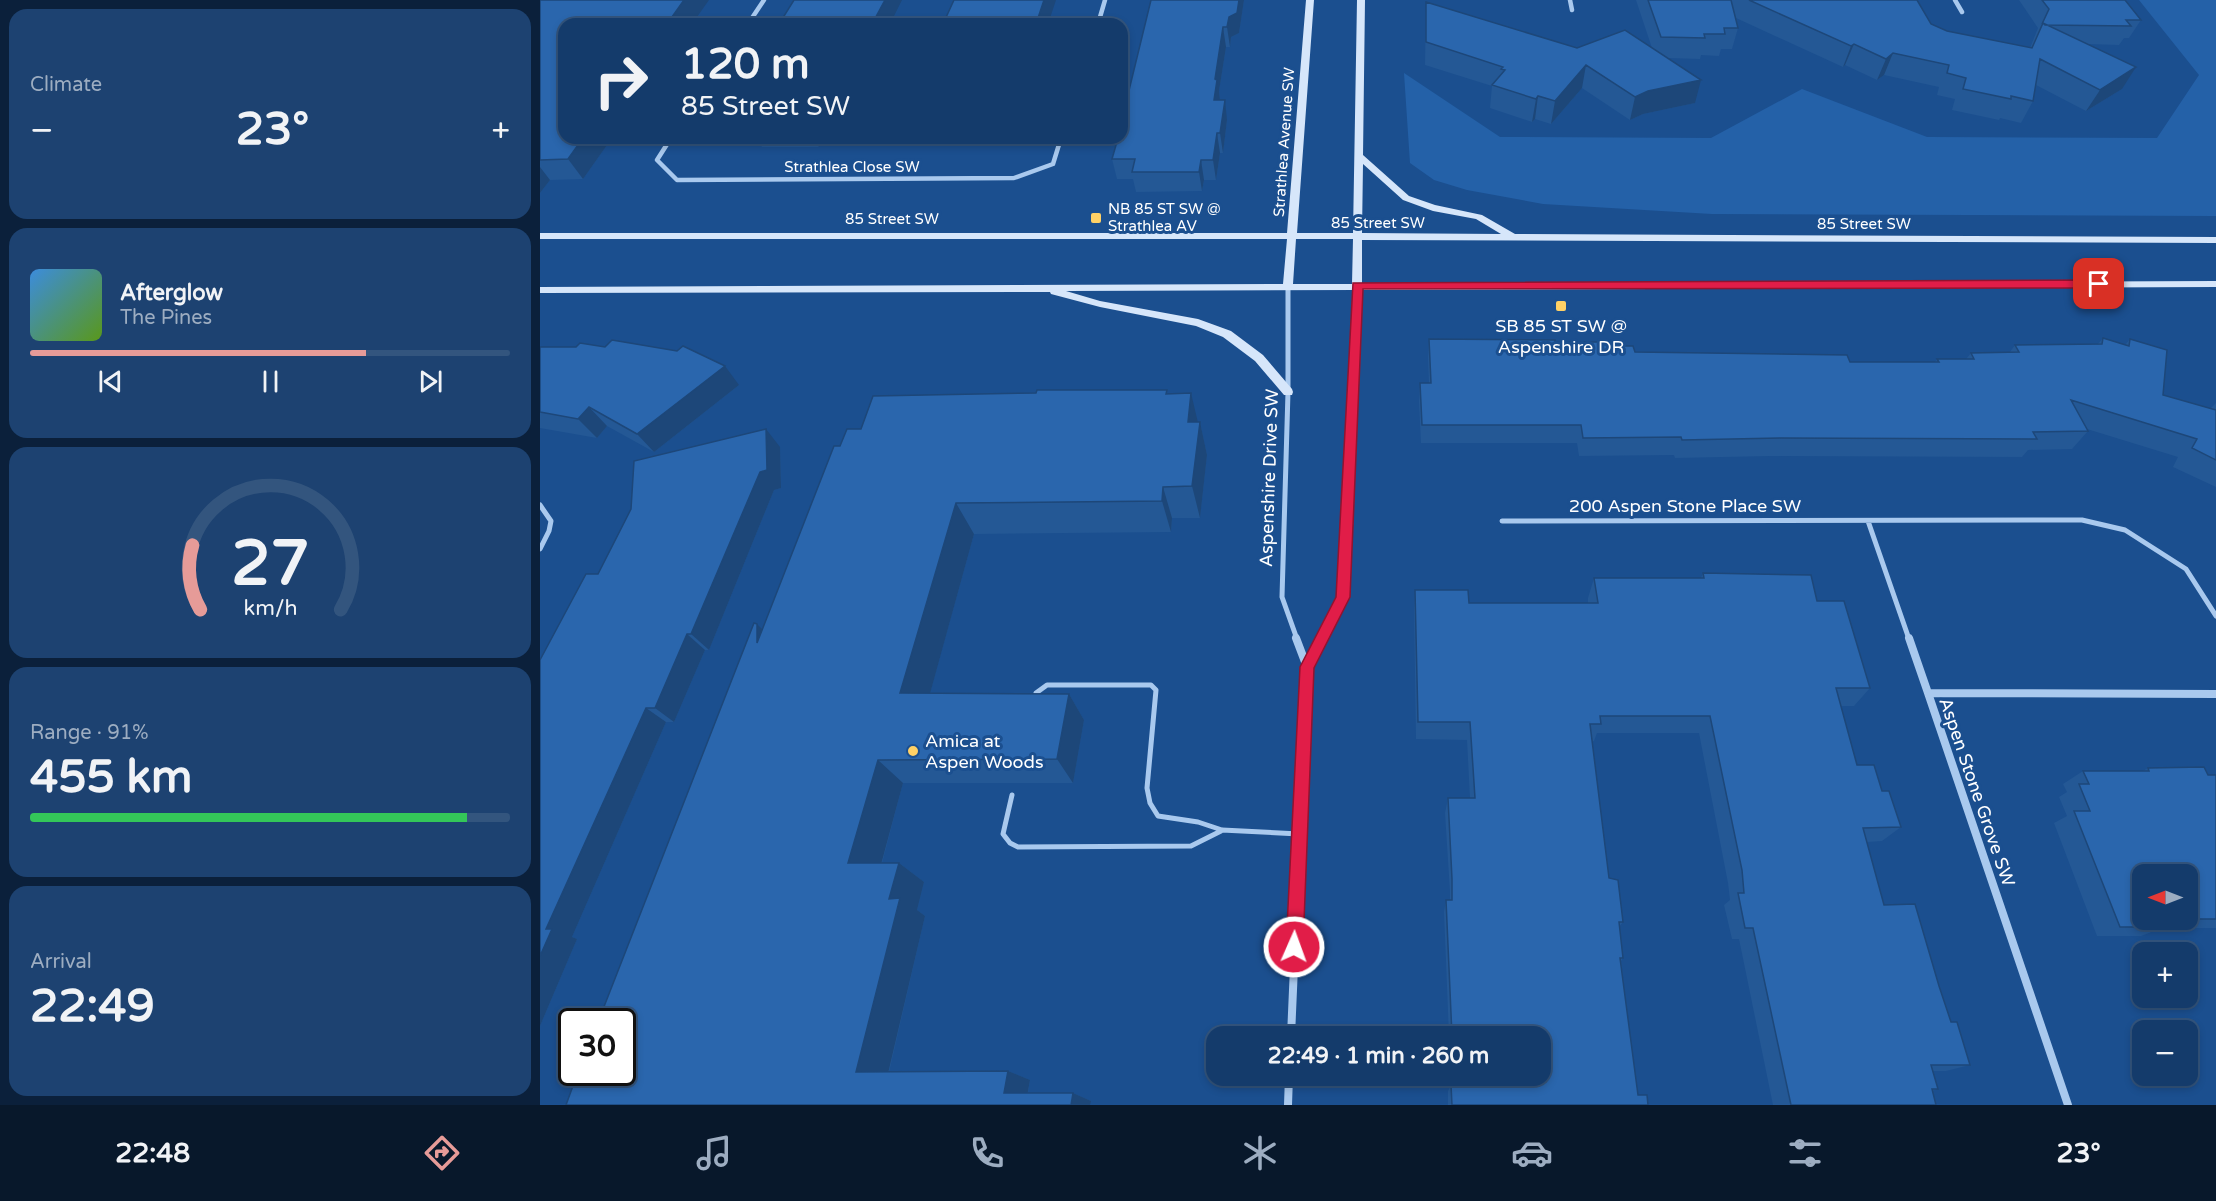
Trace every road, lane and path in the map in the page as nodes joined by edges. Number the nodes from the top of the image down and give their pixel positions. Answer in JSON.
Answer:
{"nodes":[{"id":1,"x":764,"y":0,"type":"edge"},
{"id":2,"x":1106,"y":0,"type":"edge"},
{"id":3,"x":1310,"y":0,"type":"edge"},
{"id":4,"x":1361,"y":0,"type":"edge"},
{"id":5,"x":1570,"y":0,"type":"edge"},
{"id":6,"x":1954,"y":0,"type":"edge"},
{"id":7,"x":1572,"y":10,"type":"dead end"},
{"id":8,"x":1962,"y":12,"type":"dead end"},
{"id":9,"x":752,"y":18,"type":"edge"},
{"id":10,"x":1100,"y":18,"type":"edge"},
{"id":11,"x":667,"y":144,"type":"edge"},
{"id":12,"x":1059,"y":144,"type":"edge"},
{"id":13,"x":1359,"y":156,"type":"junction"},
{"id":14,"x":540,"y":236,"type":"edge"},
{"id":15,"x":1293,"y":238,"type":"junction"},
{"id":16,"x":1358,"y":238,"type":"junction"},
{"id":17,"x":1515,"y":238,"type":"junction"},
{"id":18,"x":2216,"y":240,"type":"edge"},
{"id":19,"x":2216,"y":284,"type":"edge"},
{"id":20,"x":1288,"y":286,"type":"junction"},
{"id":21,"x":1357,"y":286,"type":"junction"},
{"id":22,"x":1040,"y":287,"type":"junction"},
{"id":23,"x":540,"y":290,"type":"edge"},
{"id":24,"x":1288,"y":392,"type":"junction"},
{"id":25,"x":540,"y":505,"type":"edge"},
{"id":26,"x":1502,"y":521,"type":"dead end"},
{"id":27,"x":1868,"y":522,"type":"junction"},
{"id":28,"x":540,"y":549,"type":"edge"},
{"id":29,"x":2216,"y":616,"type":"edge"},
{"id":30,"x":1307,"y":667,"type":"junction"},
{"id":31,"x":1928,"y":693,"type":"junction"},
{"id":32,"x":2216,"y":694,"type":"edge"},
{"id":33,"x":1033,"y":703,"type":"edge"},
{"id":34,"x":1012,"y":795,"type":"edge"},
{"id":35,"x":1222,"y":830,"type":"junction"},
{"id":36,"x":1299,"y":834,"type":"junction"},
{"id":37,"x":1291,"y":1026,"type":"edge"},
{"id":38,"x":1289,"y":1086,"type":"edge"},
{"id":39,"x":1288,"y":1105,"type":"edge"},
{"id":40,"x":2068,"y":1105,"type":"edge"}],
"edges":[{"from":1,"to":9,"type":"street"},
{"from":2,"to":10,"type":"street"},
{"from":3,"to":15,"type":"main road","name":"Strathlea Avenue SW"},
{"from":4,"to":13,"type":"main road"},
{"from":5,"to":7,"type":"street"},
{"from":6,"to":8,"type":"street"},
{"from":11,"to":12,"type":"street","name":"Strathlea Close SW"},
{"from":13,"to":16,"type":"main road"},
{"from":13,"to":17,"type":"main road"},
{"from":14,"to":15,"type":"main road","name":"85 Street SW"},
{"from":15,"to":16,"type":"main road","name":"85 Street SW"},
{"from":15,"to":20,"type":"main road","name":"Strathlea Avenue SW"},
{"from":16,"to":17,"type":"main road","name":"85 Street SW"},
{"from":16,"to":21,"type":"main road"},
{"from":17,"to":18,"type":"main road","name":"85 Street SW"},
{"from":19,"to":21,"type":"main road"},
{"from":20,"to":21,"type":"main road"},
{"from":20,"to":22,"type":"main road"},
{"from":20,"to":24,"type":"street","name":"Aspenshire Drive SW"},
{"from":21,"to":30,"type":"street","name":"Aspenshire Drive SW"},
{"from":22,"to":23,"type":"main road"},
{"from":22,"to":24,"type":"main road"},
{"from":24,"to":30,"type":"street","name":"Aspenshire Drive SW"},
{"from":25,"to":28,"type":"street"},
{"from":26,"to":27,"type":"street","name":"200 Aspen Stone Place SW"},
{"from":27,"to":29,"type":"street","name":"200 Aspen Stone Place SW"},
{"from":27,"to":31,"type":"street"},
{"from":30,"to":36,"type":"street","name":"Aspenshire Drive SW"},
{"from":31,"to":32,"type":"street","name":"Aspen Stone Grove SW"},
{"from":31,"to":40,"type":"street","name":"Aspen Stone Grove SW"},
{"from":33,"to":35,"type":"lane"},
{"from":34,"to":35,"type":"lane"},
{"from":35,"to":36,"type":"lane"},
{"from":36,"to":37,"type":"street","name":"Aspenshire Drive SW"},
{"from":38,"to":39,"type":"street"}]}
